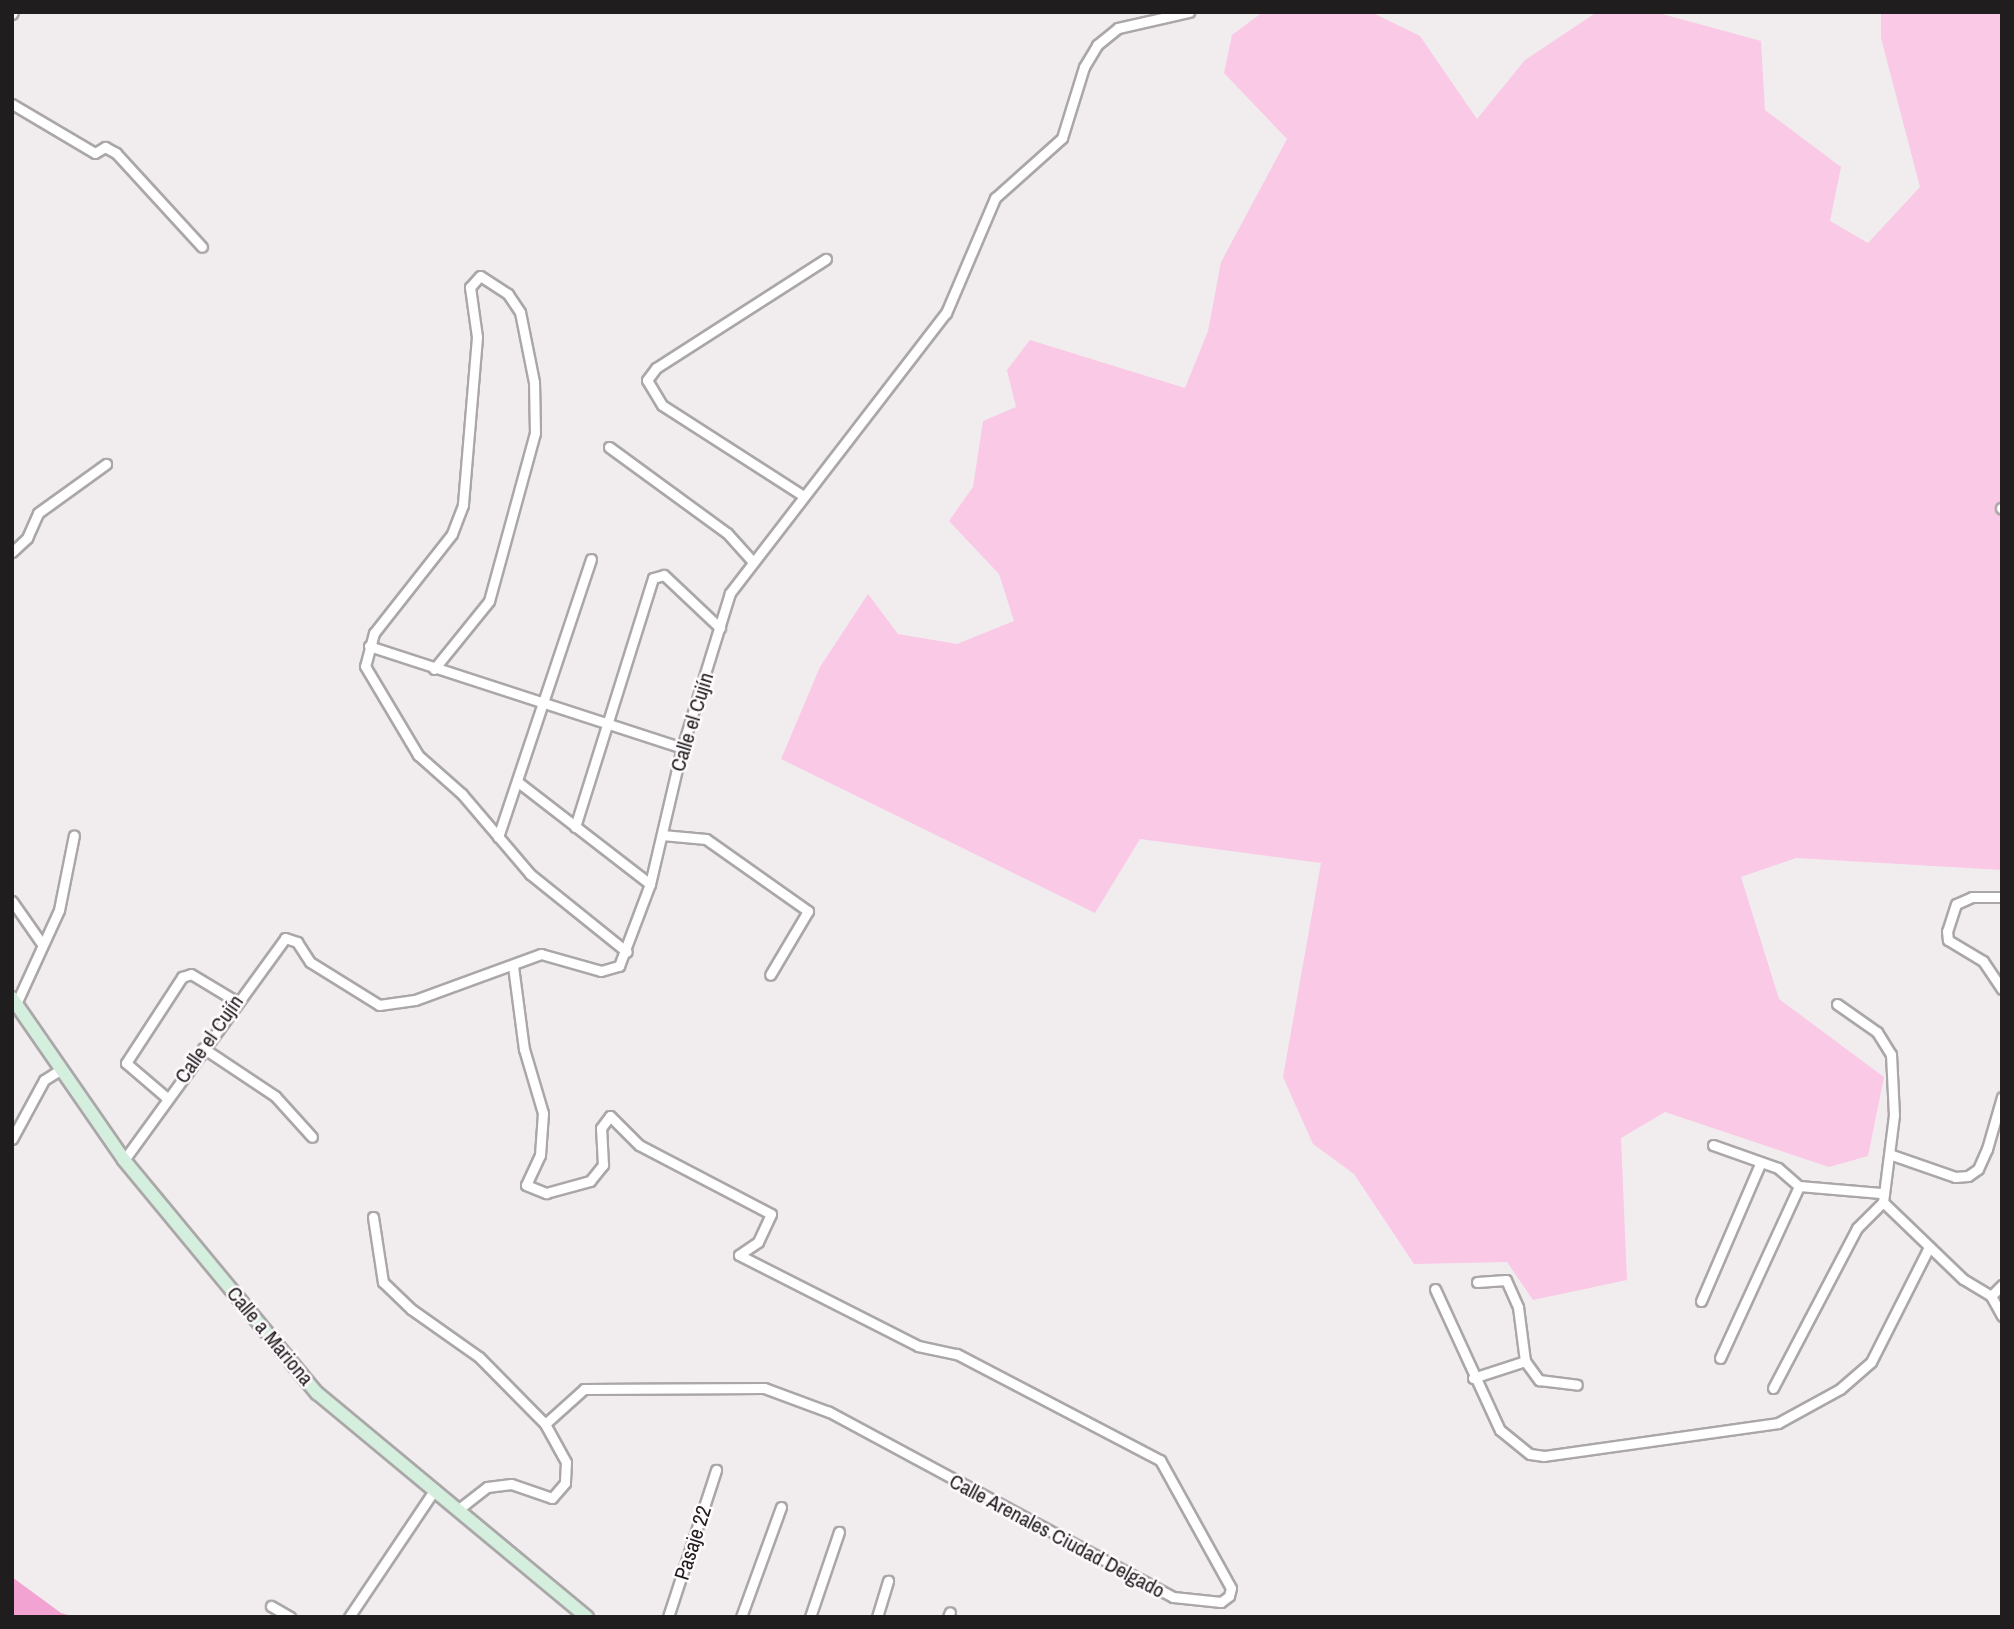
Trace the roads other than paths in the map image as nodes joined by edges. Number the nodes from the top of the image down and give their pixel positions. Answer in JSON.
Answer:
{"nodes":[{"id":1,"x":1189,"y":12,"type":"edge"},
{"id":2,"x":12,"y":104,"type":"edge"},
{"id":3,"x":202,"y":247,"type":"dead end"},
{"id":4,"x":826,"y":259,"type":"dead end"},
{"id":5,"x":610,"y":447,"type":"dead end"},
{"id":6,"x":106,"y":464,"type":"dead end"},
{"id":7,"x":802,"y":495,"type":"junction"},
{"id":8,"x":12,"y":552,"type":"edge"},
{"id":9,"x":591,"y":559,"type":"dead end"},
{"id":10,"x":753,"y":562,"type":"junction"},
{"id":11,"x":720,"y":628,"type":"junction"},
{"id":12,"x":369,"y":646,"type":"junction"},
{"id":13,"x":434,"y":669,"type":"junction"},
{"id":14,"x":544,"y":703,"type":"junction"},
{"id":15,"x":611,"y":726,"type":"junction"},
{"id":16,"x":682,"y":748,"type":"junction"},
{"id":17,"x":518,"y":782,"type":"junction"},
{"id":18,"x":575,"y":827,"type":"junction"},
{"id":19,"x":74,"y":835,"type":"dead end"},
{"id":20,"x":663,"y":835,"type":"junction"},
{"id":21,"x":498,"y":837,"type":"junction"},
{"id":22,"x":650,"y":884,"type":"junction"},
{"id":23,"x":2002,"y":897,"type":"edge"},
{"id":24,"x":12,"y":901,"type":"edge"},
{"id":25,"x":42,"y":944,"type":"junction"},
{"id":26,"x":627,"y":952,"type":"junction"},
{"id":27,"x":513,"y":966,"type":"junction"},
{"id":28,"x":770,"y":975,"type":"dead end"},
{"id":29,"x":2002,"y":989,"type":"edge"},
{"id":30,"x":14,"y":1001,"type":"edge"},
{"id":31,"x":236,"y":1001,"type":"junction"},
{"id":32,"x":1837,"y":1004,"type":"dead end"},
{"id":33,"x":203,"y":1048,"type":"junction"},
{"id":34,"x":60,"y":1070,"type":"junction"},
{"id":35,"x":2002,"y":1097,"type":"edge"},
{"id":36,"x":167,"y":1098,"type":"junction"},
{"id":37,"x":312,"y":1137,"type":"dead end"},
{"id":38,"x":12,"y":1139,"type":"edge"},
{"id":39,"x":1713,"y":1145,"type":"dead end"},
{"id":40,"x":1892,"y":1155,"type":"junction"},
{"id":41,"x":124,"y":1160,"type":"junction"},
{"id":42,"x":1760,"y":1164,"type":"junction"},
{"id":43,"x":1799,"y":1186,"type":"junction"},
{"id":44,"x":1882,"y":1197,"type":"junction"},
{"id":45,"x":373,"y":1217,"type":"dead end"},
{"id":46,"x":1929,"y":1247,"type":"junction"},
{"id":47,"x":1477,"y":1282,"type":"dead end"},
{"id":48,"x":2002,"y":1285,"type":"edge"},
{"id":49,"x":1435,"y":1289,"type":"dead end"},
{"id":50,"x":1991,"y":1296,"type":"junction"},
{"id":51,"x":1701,"y":1301,"type":"dead end"},
{"id":52,"x":2002,"y":1316,"type":"edge"},
{"id":53,"x":1720,"y":1358,"type":"dead end"},
{"id":54,"x":1525,"y":1361,"type":"junction"},
{"id":55,"x":1473,"y":1378,"type":"junction"},
{"id":56,"x":1577,"y":1385,"type":"dead end"},
{"id":57,"x":1773,"y":1388,"type":"dead end"},
{"id":58,"x":545,"y":1424,"type":"junction"},
{"id":59,"x":716,"y":1470,"type":"dead end"},
{"id":60,"x":435,"y":1489,"type":"junction"},
{"id":61,"x":781,"y":1507,"type":"dead end"},
{"id":62,"x":459,"y":1509,"type":"junction"},
{"id":63,"x":839,"y":1532,"type":"dead end"},
{"id":64,"x":888,"y":1581,"type":"dead end"},
{"id":65,"x":271,"y":1606,"type":"dead end"},
{"id":66,"x":290,"y":1617,"type":"edge"},
{"id":67,"x":349,"y":1617,"type":"edge"},
{"id":68,"x":587,"y":1617,"type":"edge"},
{"id":69,"x":668,"y":1617,"type":"edge"},
{"id":70,"x":741,"y":1617,"type":"edge"},
{"id":71,"x":810,"y":1617,"type":"edge"},
{"id":72,"x":877,"y":1617,"type":"edge"}],
"edges":[{"from":1,"to":7,"type":"street","name":"Calle el Cujín"},
{"from":2,"to":3,"type":"street"},
{"from":4,"to":7,"type":"street"},
{"from":5,"to":10,"type":"street"},
{"from":6,"to":8,"type":"street"},
{"from":7,"to":10,"type":"street","name":"Calle el Cujín"},
{"from":9,"to":14,"type":"street"},
{"from":10,"to":11,"type":"street","name":"Calle el Cujín"},
{"from":11,"to":15,"type":"street"},
{"from":11,"to":16,"type":"street","name":"Calle el Cujín"},
{"from":12,"to":13,"type":"street"},
{"from":12,"to":13,"type":"street"},
{"from":12,"to":21,"type":"street"},
{"from":13,"to":14,"type":"street"},
{"from":14,"to":15,"type":"street"},
{"from":14,"to":17,"type":"street"},
{"from":15,"to":16,"type":"street"},
{"from":15,"to":18,"type":"street"},
{"from":16,"to":20,"type":"street","name":"Calle el Cujín"},
{"from":17,"to":18,"type":"street"},
{"from":17,"to":21,"type":"street"},
{"from":18,"to":22,"type":"street"},
{"from":19,"to":25,"type":"street"},
{"from":20,"to":22,"type":"street","name":"Calle el Cujín"},
{"from":20,"to":28,"type":"street"},
{"from":21,"to":26,"type":"street"},
{"from":22,"to":26,"type":"street","name":"Calle el Cujín"},
{"from":23,"to":29,"type":"street"},
{"from":24,"to":25,"type":"street"},
{"from":25,"to":30,"type":"street"},
{"from":26,"to":27,"type":"street","name":"Calle el Cujín"},
{"from":27,"to":31,"type":"street","name":"Calle el Cujín"},
{"from":27,"to":58,"type":"street","name":"Calle Arenales Ciudad Delgado"},
{"from":30,"to":34,"type":"main road","name":"Calle a Mariona"},
{"from":31,"to":33,"type":"street","name":"Calle el Cujín"},
{"from":31,"to":36,"type":"street"},
{"from":32,"to":40,"type":"street"},
{"from":33,"to":36,"type":"street","name":"Calle el Cujín"},
{"from":33,"to":37,"type":"street"},
{"from":34,"to":38,"type":"street"},
{"from":34,"to":41,"type":"main road","name":"Calle a Mariona"},
{"from":35,"to":40,"type":"street"},
{"from":36,"to":41,"type":"street","name":"Calle el Cujín"},
{"from":39,"to":42,"type":"street"},
{"from":40,"to":44,"type":"street"},
{"from":41,"to":60,"type":"main road","name":"Calle a Mariona"},
{"from":42,"to":43,"type":"street"},
{"from":42,"to":51,"type":"street"},
{"from":43,"to":44,"type":"street"},
{"from":43,"to":53,"type":"street"},
{"from":44,"to":46,"type":"street"},
{"from":44,"to":57,"type":"street"},
{"from":45,"to":58,"type":"street"},
{"from":46,"to":50,"type":"street"},
{"from":46,"to":55,"type":"street"},
{"from":47,"to":54,"type":"street"},
{"from":48,"to":50,"type":"street"},
{"from":49,"to":55,"type":"street"},
{"from":50,"to":52,"type":"street"},
{"from":54,"to":55,"type":"street"},
{"from":54,"to":56,"type":"street"},
{"from":58,"to":62,"type":"street"},
{"from":59,"to":69,"type":"street","name":"Pasaje 22"},
{"from":60,"to":62,"type":"main road","name":"Calle a Mariona"},
{"from":60,"to":67,"type":"street"},
{"from":61,"to":70,"type":"street"},
{"from":62,"to":68,"type":"main road","name":"Calle a Mariona"},
{"from":63,"to":71,"type":"street"},
{"from":64,"to":72,"type":"street"},
{"from":65,"to":66,"type":"street"}]}
